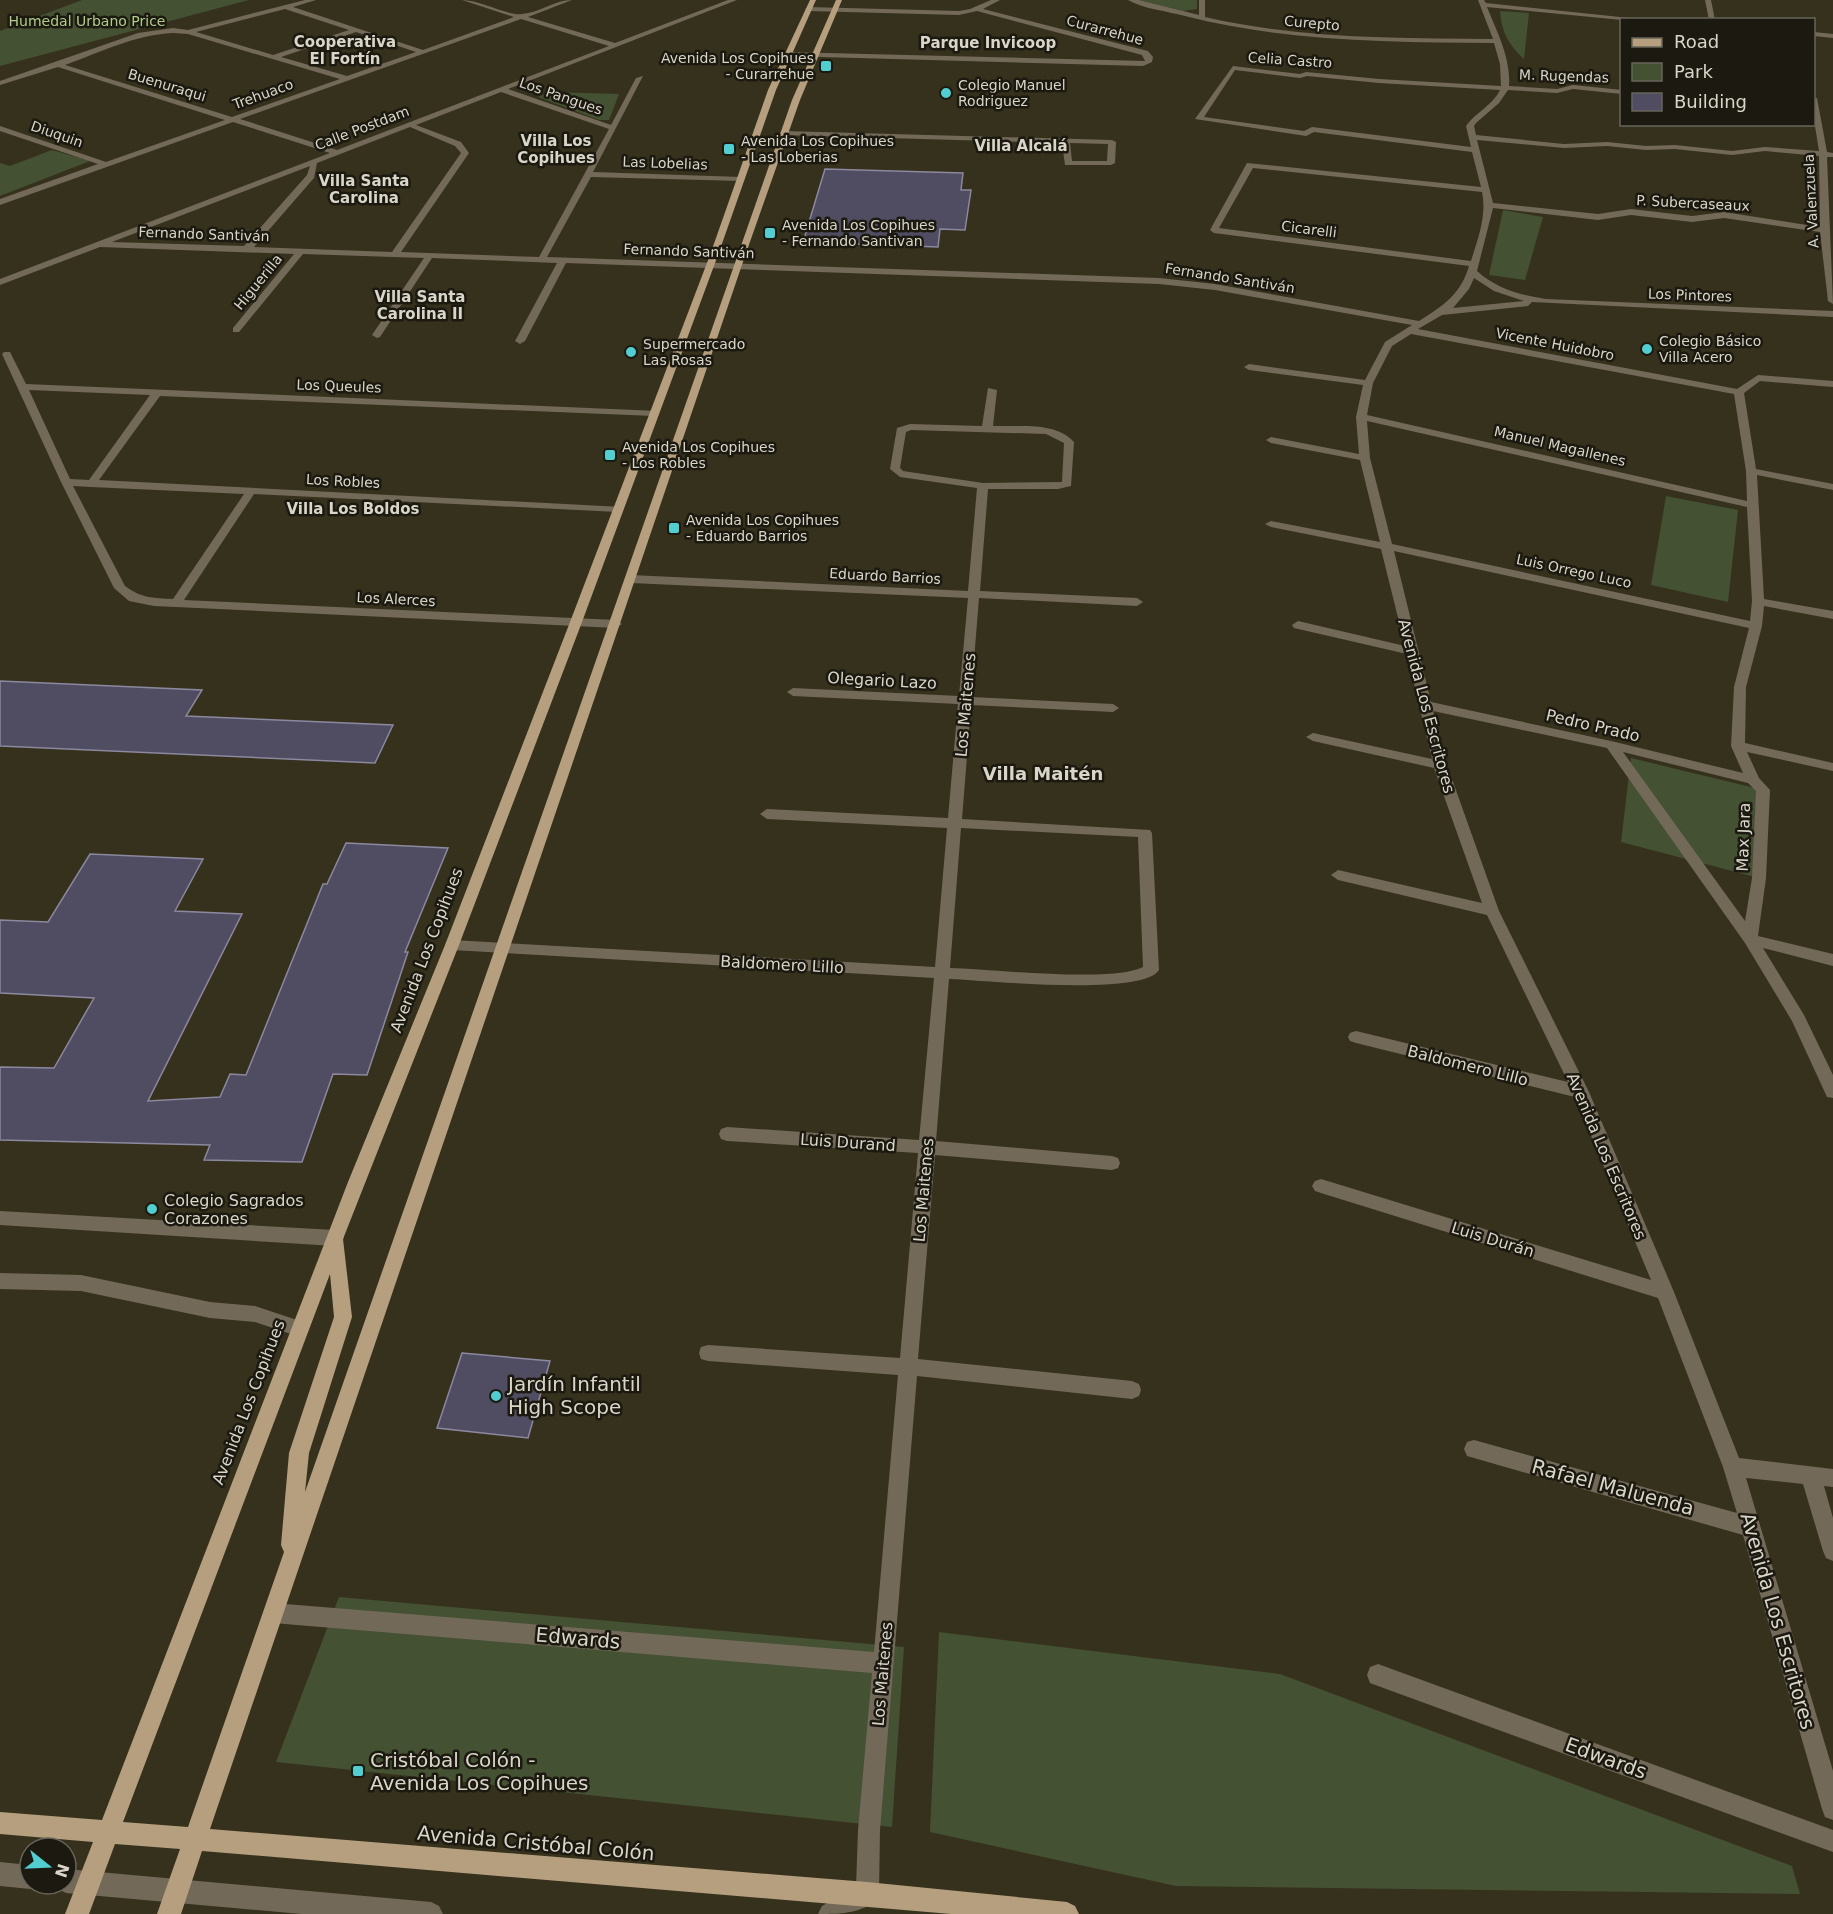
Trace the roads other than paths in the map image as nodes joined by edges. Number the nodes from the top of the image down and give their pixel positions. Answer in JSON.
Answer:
{"nodes":[{"id":1,"x":313,"y":0,"type":"edge"},
{"id":2,"x":465,"y":0,"type":"edge"},
{"id":3,"x":569,"y":0,"type":"edge"},
{"id":4,"x":734,"y":0,"type":"edge"},
{"id":5,"x":813,"y":0,"type":"edge"},
{"id":6,"x":839,"y":0,"type":"edge"},
{"id":7,"x":997,"y":0,"type":"edge"},
{"id":8,"x":1131,"y":0,"type":"edge"},
{"id":9,"x":1202,"y":0,"type":"edge"},
{"id":10,"x":1708,"y":0,"type":"edge"},
{"id":11,"x":1480,"y":2,"type":"edge"},
{"id":12,"x":286,"y":7,"type":"junction"},
{"id":13,"x":808,"y":9,"type":"junction"},
{"id":14,"x":977,"y":9,"type":"junction"},
{"id":15,"x":834,"y":10,"type":"junction"},
{"id":16,"x":521,"y":17,"type":"junction"},
{"id":17,"x":1203,"y":18,"type":"junction"},
{"id":18,"x":1621,"y":18,"type":"edge"},
{"id":19,"x":1712,"y":18,"type":"edge"},
{"id":20,"x":356,"y":30,"type":"junction"},
{"id":21,"x":189,"y":32,"type":"junction"},
{"id":22,"x":1815,"y":34,"type":"edge"},
{"id":23,"x":1833,"y":36,"type":"edge"},
{"id":24,"x":1496,"y":41,"type":"junction"},
{"id":25,"x":614,"y":45,"type":"junction"},
{"id":26,"x":423,"y":52,"type":"junction"},
{"id":27,"x":786,"y":54,"type":"junction"},
{"id":28,"x":814,"y":55,"type":"junction"},
{"id":29,"x":273,"y":57,"type":"junction"},
{"id":30,"x":59,"y":65,"type":"junction"},
{"id":31,"x":640,"y":78,"type":"dead end"},
{"id":32,"x":348,"y":79,"type":"junction"},
{"id":33,"x":0,"y":82,"type":"edge"},
{"id":34,"x":1505,"y":87,"type":"junction"},
{"id":35,"x":500,"y":89,"type":"junction"},
{"id":36,"x":1620,"y":92,"type":"edge"},
{"id":37,"x":1815,"y":106,"type":"edge"},
{"id":38,"x":233,"y":119,"type":"junction"},
{"id":39,"x":408,"y":124,"type":"junction"},
{"id":40,"x":0,"y":128,"type":"edge"},
{"id":41,"x":613,"y":128,"type":"junction"},
{"id":42,"x":784,"y":133,"type":"junction"},
{"id":43,"x":1471,"y":137,"type":"junction"},
{"id":44,"x":1066,"y":141,"type":"junction"},
{"id":45,"x":1476,"y":150,"type":"junction"},
{"id":46,"x":336,"y":152,"type":"junction"},
{"id":47,"x":1823,"y":154,"type":"junction"},
{"id":48,"x":1833,"y":155,"type":"edge"},
{"id":49,"x":313,"y":161,"type":"junction"},
{"id":50,"x":105,"y":164,"type":"junction"},
{"id":51,"x":588,"y":174,"type":"junction"},
{"id":52,"x":741,"y":179,"type":"junction"},
{"id":53,"x":1486,"y":190,"type":"junction"},
{"id":54,"x":0,"y":202,"type":"edge"},
{"id":55,"x":1489,"y":205,"type":"junction"},
{"id":56,"x":1824,"y":230,"type":"junction"},
{"id":57,"x":97,"y":244,"type":"junction"},
{"id":58,"x":247,"y":249,"type":"junction"},
{"id":59,"x":301,"y":251,"type":"junction"},
{"id":60,"x":395,"y":254,"type":"junction"},
{"id":61,"x":430,"y":255,"type":"junction"},
{"id":62,"x":542,"y":259,"type":"junction"},
{"id":63,"x":563,"y":260,"type":"junction"},
{"id":64,"x":710,"y":265,"type":"junction"},
{"id":65,"x":738,"y":266,"type":"junction"},
{"id":66,"x":1473,"y":268,"type":"junction"},
{"id":67,"x":1,"y":280,"type":"edge"},
{"id":68,"x":1833,"y":301,"type":"edge"},
{"id":69,"x":1546,"y":302,"type":"junction"},
{"id":70,"x":1441,"y":312,"type":"junction"},
{"id":71,"x":1833,"y":314,"type":"edge"},
{"id":72,"x":1416,"y":327,"type":"junction"},
{"id":73,"x":236,"y":330,"type":"dead end"},
{"id":74,"x":377,"y":335,"type":"dead end"},
{"id":75,"x":520,"y":341,"type":"dead end"},
{"id":76,"x":7,"y":354,"type":"dead end"},
{"id":77,"x":1249,"y":367,"type":"dead end"},
{"id":78,"x":1368,"y":383,"type":"junction"},
{"id":79,"x":1833,"y":384,"type":"edge"},
{"id":80,"x":22,"y":387,"type":"junction"},
{"id":81,"x":992,"y":390,"type":"dead end"},
{"id":82,"x":158,"y":392,"type":"junction"},
{"id":83,"x":1739,"y":392,"type":"junction"},
{"id":84,"x":654,"y":412,"type":"junction"},
{"id":85,"x":1361,"y":417,"type":"junction"},
{"id":86,"x":987,"y":430,"type":"junction"},
{"id":87,"x":1271,"y":440,"type":"dead end"},
{"id":88,"x":1365,"y":458,"type":"junction"},
{"id":89,"x":1751,"y":471,"type":"junction"},
{"id":90,"x":66,"y":483,"type":"junction"},
{"id":91,"x":91,"y":484,"type":"junction"},
{"id":92,"x":983,"y":486,"type":"junction"},
{"id":93,"x":1833,"y":488,"type":"edge"},
{"id":94,"x":251,"y":491,"type":"junction"},
{"id":95,"x":1752,"y":506,"type":"junction"},
{"id":96,"x":618,"y":509,"type":"junction"},
{"id":97,"x":1271,"y":524,"type":"dead end"},
{"id":98,"x":1385,"y":546,"type":"junction"},
{"id":99,"x":631,"y":579,"type":"junction"},
{"id":100,"x":974,"y":596,"type":"junction"},
{"id":101,"x":1758,"y":601,"type":"junction"},
{"id":102,"x":1137,"y":602,"type":"dead end"},
{"id":103,"x":176,"y":603,"type":"junction"},
{"id":104,"x":1833,"y":615,"type":"edge"},
{"id":105,"x":576,"y":622,"type":"junction"},
{"id":106,"x":616,"y":624,"type":"junction"},
{"id":107,"x":1298,"y":625,"type":"dead end"},
{"id":108,"x":1756,"y":626,"type":"junction"},
{"id":109,"x":1411,"y":651,"type":"junction"},
{"id":110,"x":793,"y":692,"type":"dead end"},
{"id":111,"x":965,"y":700,"type":"junction"},
{"id":112,"x":1426,"y":705,"type":"junction"},
{"id":113,"x":1113,"y":708,"type":"dead end"},
{"id":114,"x":1313,"y":737,"type":"dead end"},
{"id":115,"x":1611,"y":745,"type":"junction"},
{"id":116,"x":1738,"y":746,"type":"junction"},
{"id":117,"x":1440,"y":765,"type":"junction"},
{"id":118,"x":1833,"y":767,"type":"edge"},
{"id":119,"x":1753,"y":780,"type":"junction"},
{"id":120,"x":767,"y":814,"type":"dead end"},
{"id":121,"x":955,"y":823,"type":"junction"},
{"id":122,"x":1338,"y":875,"type":"dead end"},
{"id":123,"x":1492,"y":910,"type":"junction"},
{"id":124,"x":1750,"y":939,"type":"junction"},
{"id":125,"x":452,"y":945,"type":"junction"},
{"id":126,"x":504,"y":948,"type":"junction"},
{"id":127,"x":1833,"y":960,"type":"edge"},
{"id":128,"x":942,"y":973,"type":"junction"},
{"id":129,"x":1356,"y":1037,"type":"dead end"},
{"id":130,"x":1581,"y":1092,"type":"junction"},
{"id":131,"x":1833,"y":1092,"type":"edge"},
{"id":132,"x":727,"y":1134,"type":"dead end"},
{"id":133,"x":927,"y":1147,"type":"junction"},
{"id":134,"x":1112,"y":1162,"type":"dead end"},
{"id":135,"x":1321,"y":1186,"type":"dead end"},
{"id":136,"x":0,"y":1218,"type":"edge"},
{"id":137,"x":335,"y":1238,"type":"junction"},
{"id":138,"x":0,"y":1281,"type":"edge"},
{"id":139,"x":1665,"y":1292,"type":"junction"},
{"id":140,"x":300,"y":1329,"type":"junction"},
{"id":141,"x":708,"y":1353,"type":"dead end"},
{"id":142,"x":908,"y":1367,"type":"junction"},
{"id":143,"x":1132,"y":1390,"type":"dead end"},
{"id":144,"x":1474,"y":1449,"type":"dead end"},
{"id":145,"x":1733,"y":1467,"type":"junction"},
{"id":146,"x":1810,"y":1477,"type":"junction"},
{"id":147,"x":1833,"y":1478,"type":"edge"},
{"id":148,"x":1751,"y":1527,"type":"junction"},
{"id":149,"x":1833,"y":1551,"type":"edge"},
{"id":150,"x":289,"y":1569,"type":"junction"},
{"id":151,"x":273,"y":1613,"type":"junction"},
{"id":152,"x":883,"y":1663,"type":"junction"},
{"id":153,"x":1378,"y":1676,"type":"dead end"},
{"id":154,"x":1833,"y":1809,"type":"edge"},
{"id":155,"x":0,"y":1824,"type":"edge"},
{"id":156,"x":106,"y":1832,"type":"junction"},
{"id":157,"x":195,"y":1839,"type":"junction"},
{"id":158,"x":1833,"y":1841,"type":"edge"},
{"id":159,"x":0,"y":1874,"type":"edge"},
{"id":160,"x":18,"y":1876,"type":"edge"},
{"id":161,"x":78,"y":1880,"type":"edge"},
{"id":162,"x":78,"y":1882,"type":"edge"},
{"id":163,"x":177,"y":1892,"type":"junction"},
{"id":164,"x":867,"y":1894,"type":"junction"},
{"id":165,"x":77,"y":1896,"type":"edge"},
{"id":166,"x":77,"y":1914,"type":"edge"},
{"id":167,"x":169,"y":1914,"type":"edge"},
{"id":168,"x":431,"y":1914,"type":"edge"},
{"id":169,"x":830,"y":1914,"type":"edge"},
{"id":170,"x":1067,"y":1914,"type":"edge"}],
"edges":[{"from":1,"to":12,"type":"street"},
{"from":2,"to":16,"type":"street"},
{"from":3,"to":16,"type":"street","name":"Trehuaco"},
{"from":4,"to":25,"type":"street","name":"Calle Postdam"},
{"from":5,"to":13,"type":"main road","name":"Avenida Los Copihues"},
{"from":6,"to":15,"type":"main road"},
{"from":7,"to":14,"type":"street"},
{"from":8,"to":17,"type":"street","name":"Curepto"},
{"from":9,"to":17,"type":"street"},
{"from":10,"to":19,"type":"street"},
{"from":11,"to":18,"type":"street"},
{"from":11,"to":24,"type":"street"},
{"from":12,"to":20,"type":"street"},
{"from":12,"to":21,"type":"street"},
{"from":13,"to":15,"type":"street"},
{"from":13,"to":27,"type":"main road","name":"Avenida Los Copihues"},
{"from":14,"to":15,"type":"street"},
{"from":14,"to":28,"type":"street","name":"Curarrehue"},
{"from":15,"to":28,"type":"main road"},
{"from":16,"to":25,"type":"street"},
{"from":16,"to":26,"type":"street","name":"Trehuaco"},
{"from":17,"to":24,"type":"street","name":"Curepto"},
{"from":20,"to":26,"type":"street"},
{"from":20,"to":29,"type":"street"},
{"from":21,"to":29,"type":"street"},
{"from":21,"to":30,"type":"street"},
{"from":22,"to":23,"type":"street"},
{"from":24,"to":34,"type":"street"},
{"from":25,"to":35,"type":"street","name":"Calle Postdam"},
{"from":26,"to":32,"type":"street","name":"Trehuaco"},
{"from":27,"to":28,"type":"street","name":"Curarrehue"},
{"from":27,"to":52,"type":"main road","name":"Avenida Los Copihues"},
{"from":28,"to":42,"type":"main road"},
{"from":29,"to":32,"type":"street"},
{"from":30,"to":33,"type":"street"},
{"from":30,"to":38,"type":"street","name":"Buenuraqui"},
{"from":31,"to":41,"type":"street"},
{"from":32,"to":38,"type":"street","name":"Trehuaco"},
{"from":34,"to":36,"type":"street","name":"M. Rugendas"},
{"from":34,"to":43,"type":"street"},
{"from":34,"to":45,"type":"street","name":"Celia Castro"},
{"from":35,"to":39,"type":"street","name":"Calle Postdam"},
{"from":35,"to":41,"type":"street","name":"Los Pangues"},
{"from":37,"to":47,"type":"street","name":"A. Valenzuela"},
{"from":38,"to":46,"type":"street","name":"Buenuraqui"},
{"from":38,"to":50,"type":"street","name":"Trehuaco"},
{"from":39,"to":46,"type":"street","name":"Calle Postdam"},
{"from":39,"to":60,"type":"street"},
{"from":40,"to":50,"type":"street","name":"Diuquin"},
{"from":41,"to":51,"type":"street"},
{"from":42,"to":44,"type":"street"},
{"from":42,"to":65,"type":"main road"},
{"from":43,"to":45,"type":"street","name":"Avenida Los Escritores"},
{"from":43,"to":47,"type":"street"},
{"from":44,"to":44,"type":"street"},
{"from":45,"to":53,"type":"street","name":"Avenida Los Escritores"},
{"from":46,"to":49,"type":"street","name":"Calle Postdam"},
{"from":47,"to":48,"type":"street"},
{"from":47,"to":56,"type":"street","name":"A. Valenzuela"},
{"from":49,"to":57,"type":"street","name":"Calle Postdam"},
{"from":49,"to":58,"type":"street","name":"Higuerilla"},
{"from":50,"to":54,"type":"street","name":"Trehuaco"},
{"from":51,"to":52,"type":"street","name":"Las Lobelias"},
{"from":51,"to":62,"type":"street"},
{"from":52,"to":64,"type":"main road","name":"Avenida Los Copihues"},
{"from":53,"to":55,"type":"street","name":"Avenida Los Escritores"},
{"from":53,"to":66,"type":"street","name":"Cicarelli"},
{"from":55,"to":56,"type":"street","name":"P. Subercaseaux"},
{"from":55,"to":66,"type":"street","name":"Avenida Los Escritores"},
{"from":56,"to":68,"type":"street","name":"A. Valenzuela"},
{"from":57,"to":58,"type":"street","name":"Fernando Santiván"},
{"from":57,"to":67,"type":"street","name":"Calle Postdam"},
{"from":58,"to":59,"type":"street","name":"Fernando Santiván"},
{"from":59,"to":60,"type":"street","name":"Fernando Santiván"},
{"from":59,"to":73,"type":"street","name":"Higuerilla"},
{"from":60,"to":61,"type":"street","name":"Fernando Santiván"},
{"from":61,"to":62,"type":"street","name":"Fernando Santiván"},
{"from":61,"to":74,"type":"street"},
{"from":62,"to":63,"type":"street","name":"Fernando Santiván"},
{"from":63,"to":64,"type":"street","name":"Fernando Santiván"},
{"from":63,"to":75,"type":"street"},
{"from":64,"to":65,"type":"street","name":"Fernando Santiván"},
{"from":64,"to":84,"type":"main road","name":"Avenida Los Copihues"},
{"from":65,"to":72,"type":"street","name":"Fernando Santiván"},
{"from":65,"to":99,"type":"main road"},
{"from":66,"to":69,"type":"street","name":"Los Pintores"},
{"from":66,"to":70,"type":"street","name":"Avenida Los Escritores"},
{"from":69,"to":70,"type":"street","name":"Los Pintores"},
{"from":69,"to":71,"type":"street","name":"Los Pintores"},
{"from":70,"to":72,"type":"street","name":"Avenida Los Escritores"},
{"from":72,"to":78,"type":"street","name":"Avenida Los Escritores"},
{"from":72,"to":83,"type":"street","name":"Vicente Huidobro"},
{"from":76,"to":80,"type":"street","name":"Los Alerces"},
{"from":77,"to":78,"type":"street"},
{"from":78,"to":85,"type":"street","name":"Avenida Los Escritores"},
{"from":79,"to":83,"type":"street"},
{"from":80,"to":82,"type":"street","name":"Los Queules"},
{"from":80,"to":90,"type":"street","name":"Los Alerces"},
{"from":81,"to":86,"type":"street"},
{"from":82,"to":84,"type":"street","name":"Los Queules"},
{"from":82,"to":91,"type":"street"},
{"from":83,"to":89,"type":"street","name":"Max Jara"},
{"from":84,"to":96,"type":"main road","name":"Avenida Los Copihues"},
{"from":85,"to":88,"type":"street","name":"Avenida Los Escritores"},
{"from":85,"to":95,"type":"street","name":"Manuel Magallenes"},
{"from":86,"to":92,"type":"street"},
{"from":86,"to":92,"type":"street"},
{"from":87,"to":88,"type":"street"},
{"from":88,"to":98,"type":"street","name":"Avenida Los Escritores"},
{"from":89,"to":93,"type":"street"},
{"from":89,"to":95,"type":"street","name":"Max Jara"},
{"from":90,"to":91,"type":"street","name":"Los Robles"},
{"from":90,"to":103,"type":"street","name":"Los Alerces"},
{"from":91,"to":94,"type":"street","name":"Los Robles"},
{"from":92,"to":100,"type":"street","name":"Los Maitenes"},
{"from":94,"to":96,"type":"street","name":"Los Robles"},
{"from":94,"to":103,"type":"street"},
{"from":95,"to":101,"type":"street","name":"Max Jara"},
{"from":96,"to":105,"type":"main road","name":"Avenida Los Copihues"},
{"from":97,"to":98,"type":"street","name":"Luis Orrego Luco"},
{"from":98,"to":108,"type":"street","name":"Luis Orrego Luco"},
{"from":98,"to":109,"type":"street","name":"Avenida Los Escritores"},
{"from":99,"to":100,"type":"street","name":"Eduardo Barrios"},
{"from":99,"to":106,"type":"main road"},
{"from":100,"to":102,"type":"street","name":"Eduardo Barrios"},
{"from":100,"to":111,"type":"street","name":"Los Maitenes"},
{"from":101,"to":104,"type":"street"},
{"from":101,"to":108,"type":"street","name":"Max Jara"},
{"from":103,"to":105,"type":"street","name":"Los Alerces"},
{"from":105,"to":106,"type":"street","name":"Los Alerces"},
{"from":105,"to":125,"type":"main road","name":"Avenida Los Copihues"},
{"from":106,"to":126,"type":"main road"},
{"from":107,"to":109,"type":"street"},
{"from":108,"to":116,"type":"street","name":"Max Jara"},
{"from":109,"to":112,"type":"street","name":"Avenida Los Escritores"},
{"from":110,"to":111,"type":"street","name":"Olegario Lazo"},
{"from":111,"to":113,"type":"street","name":"Olegario Lazo"},
{"from":111,"to":121,"type":"street","name":"Los Maitenes"},
{"from":112,"to":115,"type":"street","name":"Pedro Prado"},
{"from":112,"to":117,"type":"street","name":"Avenida Los Escritores"},
{"from":114,"to":117,"type":"street"},
{"from":115,"to":119,"type":"street","name":"Pedro Prado"},
{"from":115,"to":124,"type":"street"},
{"from":116,"to":118,"type":"street"},
{"from":116,"to":119,"type":"street","name":"Max Jara"},
{"from":117,"to":123,"type":"street","name":"Avenida Los Escritores"},
{"from":119,"to":124,"type":"street","name":"Max Jara"},
{"from":120,"to":121,"type":"street"},
{"from":121,"to":128,"type":"street","name":"Los Maitenes"},
{"from":121,"to":128,"type":"street","name":"Baldomero Lillo"},
{"from":122,"to":123,"type":"street"},
{"from":123,"to":130,"type":"street","name":"Avenida Los Escritores"},
{"from":124,"to":127,"type":"street"},
{"from":124,"to":131,"type":"street"},
{"from":125,"to":126,"type":"street","name":"Baldomero Lillo"},
{"from":125,"to":137,"type":"main road","name":"Avenida Los Copihues"},
{"from":126,"to":128,"type":"street","name":"Baldomero Lillo"},
{"from":126,"to":150,"type":"main road"},
{"from":128,"to":133,"type":"street","name":"Los Maitenes"},
{"from":129,"to":130,"type":"street","name":"Baldomero Lillo"},
{"from":130,"to":139,"type":"street","name":"Avenida Los Escritores"},
{"from":132,"to":133,"type":"street","name":"Luis Durand"},
{"from":133,"to":134,"type":"street","name":"Luis Durand"},
{"from":133,"to":142,"type":"street","name":"Los Maitenes"},
{"from":135,"to":139,"type":"street","name":"Luis Durán"},
{"from":136,"to":137,"type":"street"},
{"from":137,"to":140,"type":"main road","name":"Avenida Los Copihues"},
{"from":137,"to":150,"type":"main road"},
{"from":138,"to":140,"type":"street"},
{"from":139,"to":145,"type":"street","name":"Avenida Los Escritores"},
{"from":140,"to":156,"type":"main road","name":"Avenida Los Copihues"},
{"from":141,"to":142,"type":"street"},
{"from":142,"to":143,"type":"street"},
{"from":142,"to":152,"type":"street","name":"Los Maitenes"},
{"from":144,"to":148,"type":"street","name":"Rafael Maluenda"},
{"from":145,"to":146,"type":"street"},
{"from":145,"to":148,"type":"street","name":"Avenida Los Escritores"},
{"from":146,"to":147,"type":"street"},
{"from":146,"to":149,"type":"street"},
{"from":148,"to":154,"type":"street","name":"Avenida Los Escritores"},
{"from":150,"to":151,"type":"main road"},
{"from":151,"to":152,"type":"street","name":"Edwards"},
{"from":151,"to":157,"type":"main road"},
{"from":152,"to":164,"type":"street","name":"Los Maitenes"},
{"from":153,"to":158,"type":"street","name":"Edwards"},
{"from":155,"to":156,"type":"main road","name":"Avenida Cristóbal Colón"},
{"from":156,"to":157,"type":"main road","name":"Avenida Cristóbal Colón"},
{"from":156,"to":161,"type":"main road","name":"Avenida Los Copihues"},
{"from":157,"to":163,"type":"main road"},
{"from":157,"to":164,"type":"main road","name":"Avenida Cristóbal Colón"},
{"from":159,"to":160,"type":"street"},
{"from":162,"to":163,"type":"street"},
{"from":163,"to":167,"type":"main road"},
{"from":163,"to":168,"type":"street"},
{"from":164,"to":169,"type":"street"},
{"from":164,"to":170,"type":"main road","name":"Avenida Cristóbal Colón"},
{"from":165,"to":166,"type":"main road","name":"Avenida Los Copihues"}]}
